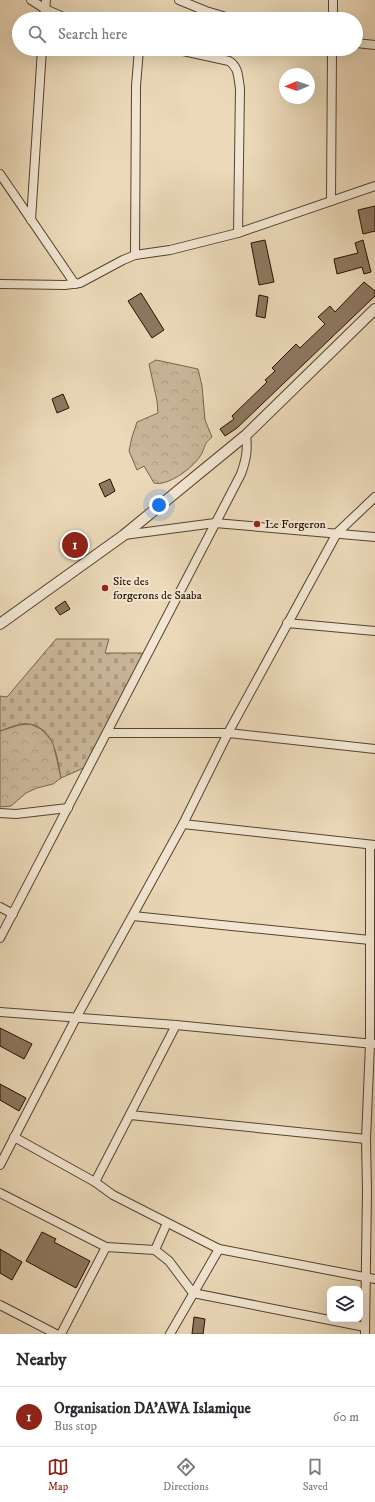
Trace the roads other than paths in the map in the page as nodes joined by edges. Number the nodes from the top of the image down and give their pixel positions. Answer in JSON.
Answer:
{"nodes":[{"id":1,"x":30,"y":0,"type":"edge"},
{"id":2,"x":46,"y":0,"type":"edge"},
{"id":3,"x":179,"y":0,"type":"edge"},
{"id":4,"x":333,"y":0,"type":"edge"},
{"id":5,"x":45,"y":9,"type":"junction"},
{"id":6,"x":45,"y":12,"type":"edge"},
{"id":7,"x":52,"y":12,"type":"edge"},
{"id":8,"x":209,"y":12,"type":"edge"},
{"id":9,"x":333,"y":12,"type":"edge"},
{"id":10,"x":363,"y":44,"type":"edge"},
{"id":11,"x":375,"y":45,"type":"edge"},
{"id":12,"x":42,"y":56,"type":"edge"},
{"id":13,"x":138,"y":56,"type":"edge"},
{"id":14,"x":206,"y":56,"type":"edge"},
{"id":15,"x":332,"y":56,"type":"edge"},
{"id":16,"x":0,"y":174,"type":"edge"},
{"id":17,"x":375,"y":186,"type":"edge"},
{"id":18,"x":331,"y":201,"type":"junction"},
{"id":19,"x":31,"y":220,"type":"junction"},
{"id":20,"x":238,"y":233,"type":"junction"},
{"id":21,"x":135,"y":255,"type":"junction"},
{"id":22,"x":0,"y":284,"type":"edge"},
{"id":23,"x":74,"y":284,"type":"junction"},
{"id":24,"x":373,"y":314,"type":"edge"},
{"id":25,"x":246,"y":435,"type":"junction"},
{"id":26,"x":375,"y":497,"type":"edge"},
{"id":27,"x":216,"y":523,"type":"junction"},
{"id":28,"x":337,"y":533,"type":"junction"},
{"id":29,"x":124,"y":535,"type":"junction"},
{"id":30,"x":375,"y":537,"type":"edge"},
{"id":31,"x":287,"y":623,"type":"junction"},
{"id":32,"x":0,"y":624,"type":"edge"},
{"id":33,"x":375,"y":631,"type":"edge"},
{"id":34,"x":108,"y":733,"type":"junction"},
{"id":35,"x":228,"y":733,"type":"junction"},
{"id":36,"x":375,"y":748,"type":"edge"},
{"id":37,"x":68,"y":808,"type":"junction"},
{"id":38,"x":0,"y":813,"type":"edge"},
{"id":39,"x":183,"y":824,"type":"junction"},
{"id":40,"x":372,"y":845,"type":"edge"},
{"id":41,"x":0,"y":907,"type":"edge"},
{"id":42,"x":13,"y":914,"type":"junction"},
{"id":43,"x":133,"y":916,"type":"junction"},
{"id":44,"x":0,"y":938,"type":"edge"},
{"id":45,"x":370,"y":940,"type":"junction"},
{"id":46,"x":0,"y":1012,"type":"edge"},
{"id":47,"x":76,"y":1018,"type":"junction"},
{"id":48,"x":176,"y":1025,"type":"junction"},
{"id":49,"x":372,"y":1044,"type":"edge"},
{"id":50,"x":130,"y":1115,"type":"junction"},
{"id":51,"x":14,"y":1137,"type":"junction"},
{"id":52,"x":366,"y":1139,"type":"junction"},
{"id":53,"x":0,"y":1165,"type":"edge"},
{"id":54,"x":95,"y":1182,"type":"junction"},
{"id":55,"x":371,"y":1190,"type":"edge"},
{"id":56,"x":0,"y":1193,"type":"edge"},
{"id":57,"x":167,"y":1222,"type":"junction"},
{"id":58,"x":106,"y":1247,"type":"junction"},
{"id":59,"x":219,"y":1249,"type":"junction"},
{"id":60,"x":155,"y":1250,"type":"junction"},
{"id":61,"x":365,"y":1277,"type":"junction"},
{"id":62,"x":375,"y":1279,"type":"edge"},
{"id":63,"x":193,"y":1293,"type":"junction"},
{"id":64,"x":0,"y":1305,"type":"edge"},
{"id":65,"x":365,"y":1331,"type":"edge"},
{"id":66,"x":56,"y":1334,"type":"edge"},
{"id":67,"x":61,"y":1334,"type":"edge"},
{"id":68,"x":170,"y":1334,"type":"edge"}],
"edges":[{"from":1,"to":5,"type":"street"},
{"from":2,"to":5,"type":"street"},
{"from":3,"to":8,"type":"street"},
{"from":4,"to":9,"type":"street"},
{"from":5,"to":6,"type":"street"},
{"from":5,"to":7,"type":"street"},
{"from":10,"to":11,"type":"street"},
{"from":12,"to":19,"type":"street"},
{"from":13,"to":21,"type":"street"},
{"from":14,"to":20,"type":"street"},
{"from":15,"to":18,"type":"street"},
{"from":16,"to":19,"type":"street"},
{"from":17,"to":18,"type":"street"},
{"from":18,"to":20,"type":"street"},
{"from":19,"to":23,"type":"street"},
{"from":20,"to":21,"type":"street"},
{"from":21,"to":23,"type":"street"},
{"from":22,"to":23,"type":"street"},
{"from":24,"to":25,"type":"street"},
{"from":25,"to":27,"type":"street"},
{"from":25,"to":29,"type":"street"},
{"from":26,"to":28,"type":"street"},
{"from":27,"to":28,"type":"street"},
{"from":27,"to":29,"type":"street"},
{"from":27,"to":34,"type":"street"},
{"from":28,"to":30,"type":"street"},
{"from":28,"to":31,"type":"street"},
{"from":29,"to":32,"type":"street"},
{"from":31,"to":33,"type":"street"},
{"from":31,"to":35,"type":"street"},
{"from":34,"to":35,"type":"street"},
{"from":34,"to":37,"type":"street"},
{"from":35,"to":36,"type":"street"},
{"from":35,"to":39,"type":"street"},
{"from":37,"to":38,"type":"street"},
{"from":37,"to":42,"type":"street"},
{"from":39,"to":40,"type":"street"},
{"from":39,"to":43,"type":"street"},
{"from":40,"to":45,"type":"street"},
{"from":41,"to":42,"type":"street"},
{"from":42,"to":44,"type":"street"},
{"from":43,"to":45,"type":"street"},
{"from":43,"to":47,"type":"street"},
{"from":45,"to":49,"type":"street"},
{"from":46,"to":47,"type":"street"},
{"from":47,"to":48,"type":"street"},
{"from":47,"to":51,"type":"street"},
{"from":48,"to":49,"type":"street"},
{"from":48,"to":50,"type":"street"},
{"from":49,"to":52,"type":"street"},
{"from":50,"to":52,"type":"street"},
{"from":50,"to":54,"type":"street"},
{"from":51,"to":53,"type":"street"},
{"from":51,"to":54,"type":"street"},
{"from":52,"to":55,"type":"street"},
{"from":54,"to":57,"type":"street"},
{"from":55,"to":61,"type":"street"},
{"from":56,"to":58,"type":"street"},
{"from":57,"to":59,"type":"street"},
{"from":57,"to":60,"type":"street"},
{"from":58,"to":60,"type":"street"},
{"from":58,"to":67,"type":"street"},
{"from":59,"to":61,"type":"street"},
{"from":59,"to":63,"type":"street"},
{"from":60,"to":63,"type":"street"},
{"from":61,"to":62,"type":"street"},
{"from":61,"to":65,"type":"street"},
{"from":63,"to":65,"type":"street"},
{"from":63,"to":68,"type":"street"},
{"from":64,"to":66,"type":"street"}]}
